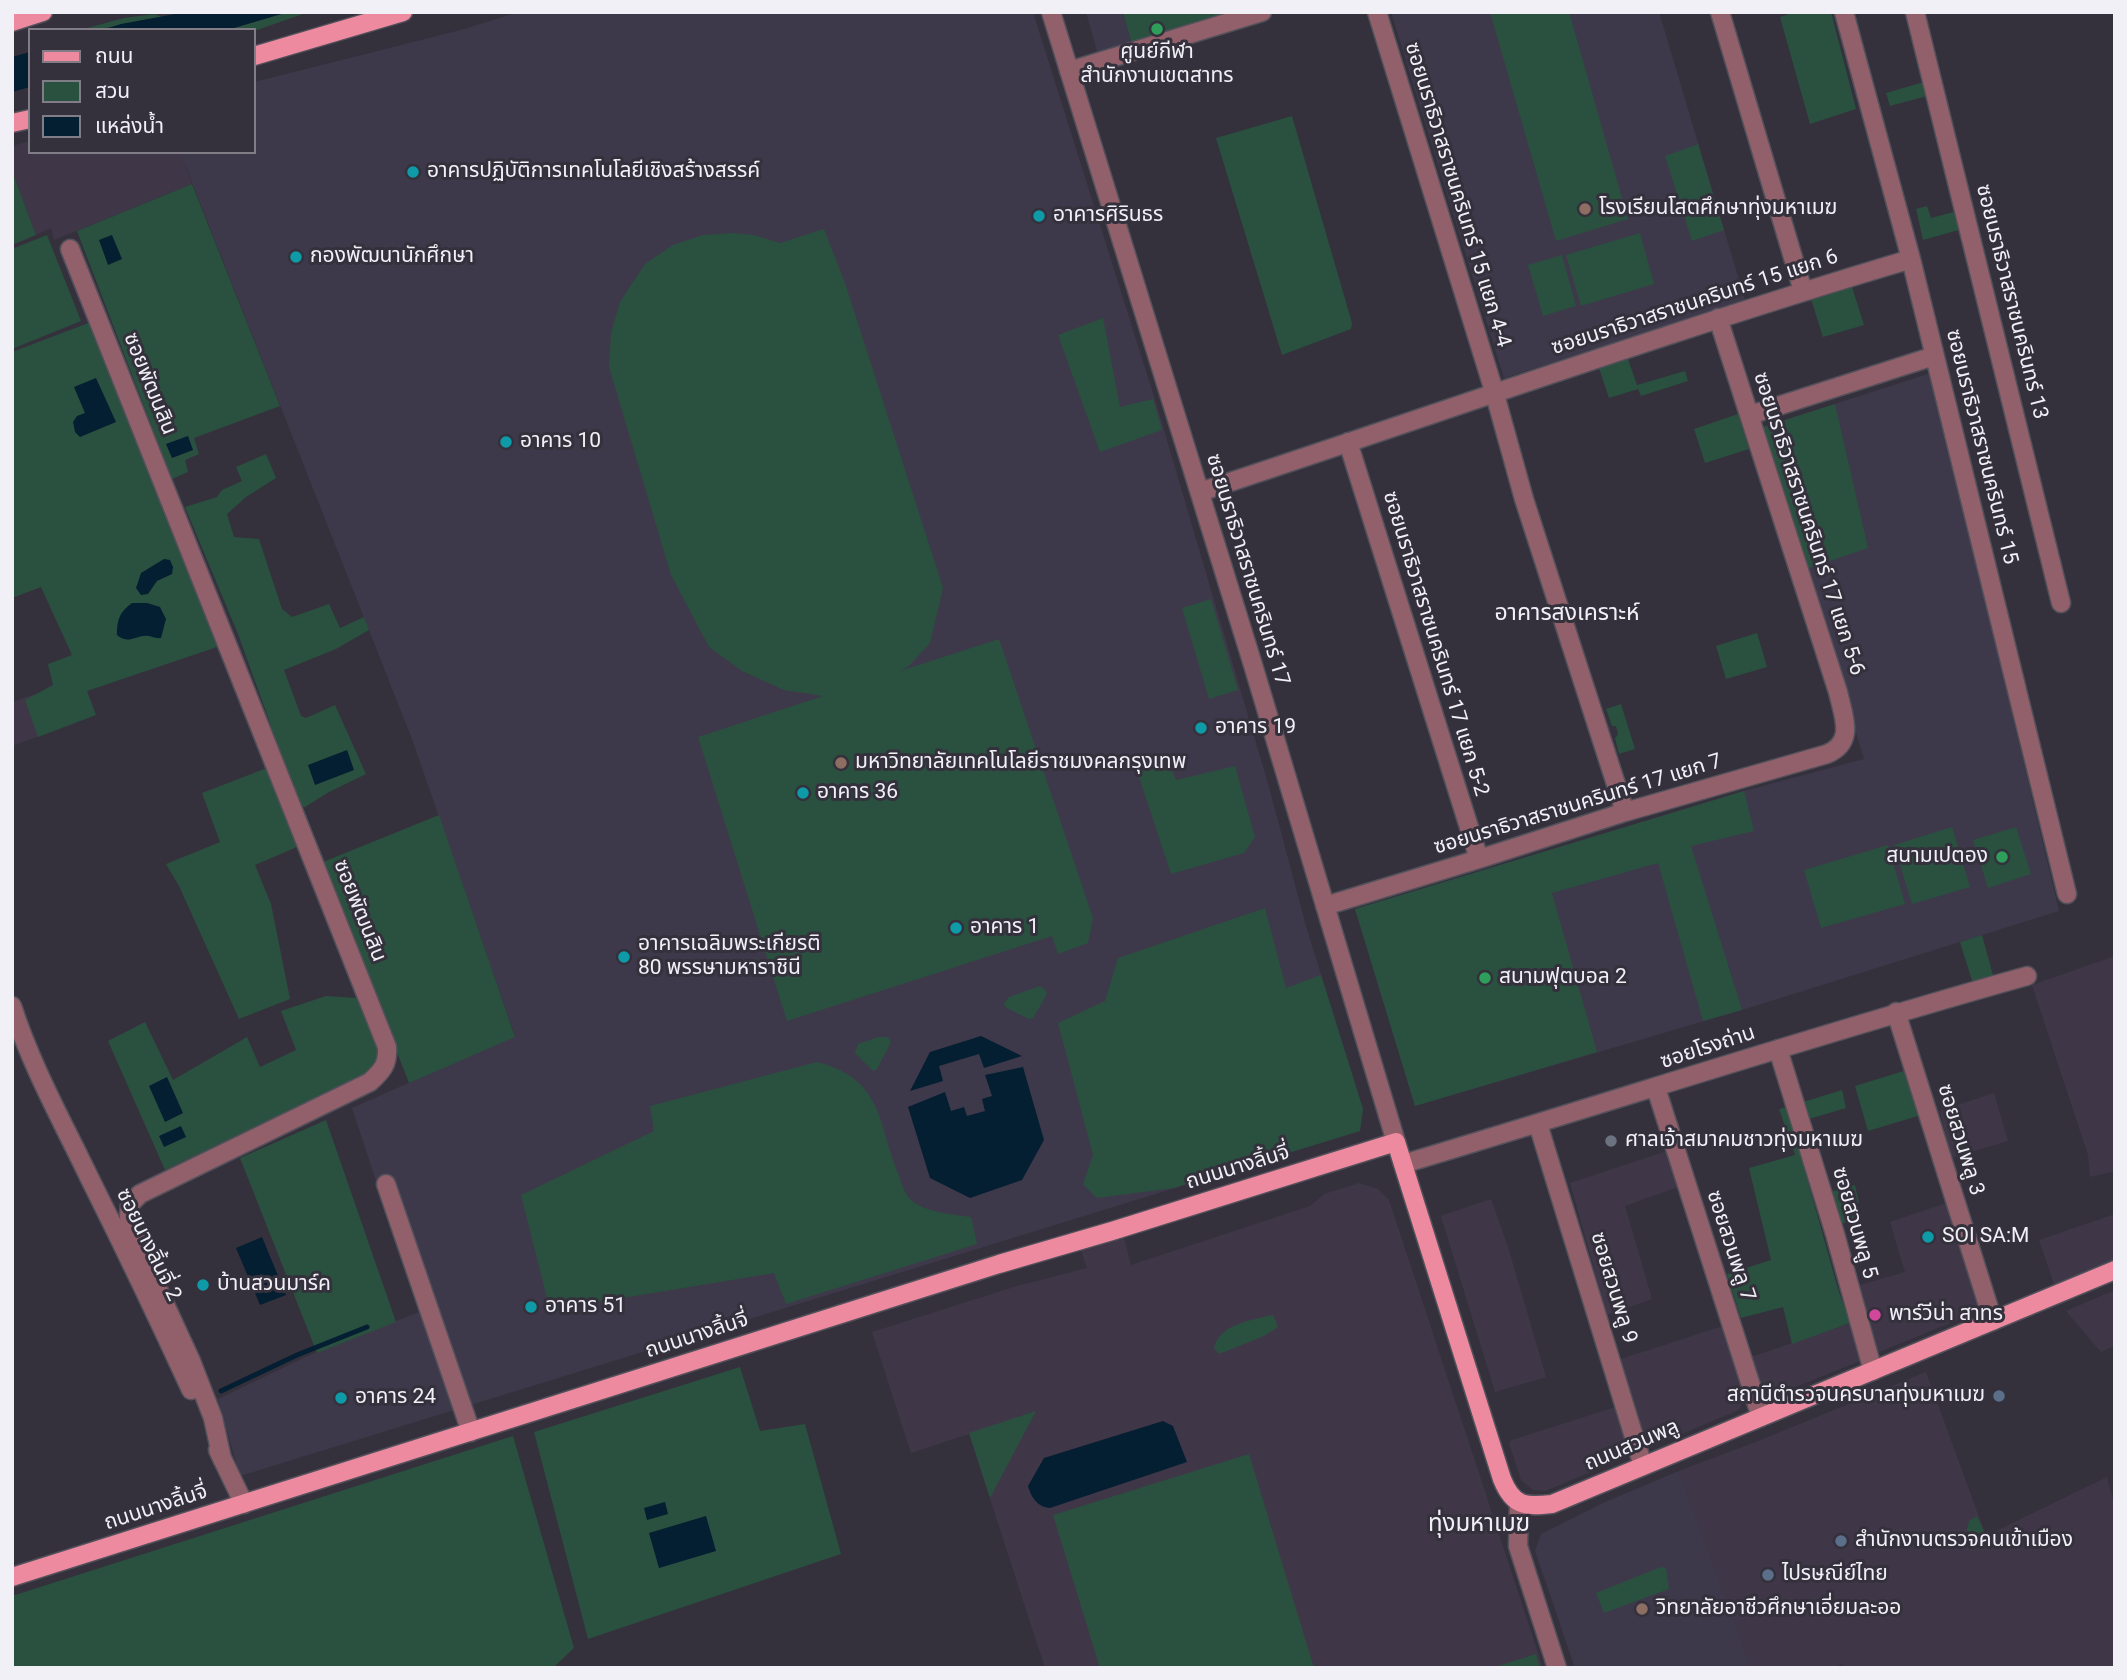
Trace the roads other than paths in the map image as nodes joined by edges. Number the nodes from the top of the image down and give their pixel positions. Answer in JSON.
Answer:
{"nodes":[{"id":1,"x":43,"y":12,"type":"edge"},
{"id":2,"x":403,"y":12,"type":"edge"},
{"id":3,"x":1051,"y":12,"type":"edge"},
{"id":4,"x":1262,"y":12,"type":"edge"},
{"id":5,"x":1377,"y":12,"type":"edge"},
{"id":6,"x":1720,"y":12,"type":"edge"},
{"id":7,"x":1844,"y":12,"type":"edge"},
{"id":8,"x":1915,"y":12,"type":"edge"},
{"id":9,"x":12,"y":22,"type":"edge"},
{"id":10,"x":256,"y":56,"type":"edge"},
{"id":11,"x":1069,"y":71,"type":"junction"},
{"id":12,"x":70,"y":249,"type":"dead end"},
{"id":13,"x":1911,"y":258,"type":"junction"},
{"id":14,"x":1803,"y":292,"type":"junction"},
{"id":15,"x":1718,"y":318,"type":"junction"},
{"id":16,"x":1934,"y":356,"type":"junction"},
{"id":17,"x":1494,"y":391,"type":"junction"},
{"id":18,"x":1750,"y":415,"type":"junction"},
{"id":19,"x":1348,"y":442,"type":"junction"},
{"id":20,"x":1199,"y":492,"type":"junction"},
{"id":21,"x":2061,"y":603,"type":"dead end"},
{"id":22,"x":1842,"y":745,"type":"joint"},
{"id":23,"x":1625,"y":812,"type":"junction"},
{"id":24,"x":1479,"y":859,"type":"junction"},
{"id":25,"x":2067,"y":894,"type":"dead end"},
{"id":26,"x":1325,"y":906,"type":"junction"},
{"id":27,"x":2027,"y":976,"type":"dead end"},
{"id":28,"x":12,"y":1006,"type":"edge"},
{"id":29,"x":1896,"y":1012,"type":"junction"},
{"id":30,"x":1778,"y":1049,"type":"junction"},
{"id":31,"x":1656,"y":1088,"type":"junction"},
{"id":32,"x":1538,"y":1124,"type":"junction"},
{"id":33,"x":1396,"y":1142,"type":"junction"},
{"id":34,"x":1403,"y":1164,"type":"junction"},
{"id":35,"x":386,"y":1184,"type":"dead end"},
{"id":36,"x":2115,"y":1270,"type":"edge"},
{"id":37,"x":1993,"y":1321,"type":"junction"},
{"id":38,"x":1873,"y":1371,"type":"junction"},
{"id":39,"x":1760,"y":1418,"type":"junction"},
{"id":40,"x":471,"y":1432,"type":"junction"},
{"id":41,"x":222,"y":1459,"type":"junction"},
{"id":42,"x":1643,"y":1466,"type":"junction"},
{"id":43,"x":244,"y":1504,"type":"junction"},
{"id":44,"x":1519,"y":1504,"type":"junction"},
{"id":45,"x":12,"y":1577,"type":"edge"},
{"id":46,"x":1557,"y":1668,"type":"edge"}],
"edges":[{"from":1,"to":9,"type":"main road"},
{"from":2,"to":10,"type":"main road"},
{"from":3,"to":11,"type":"street","name":"ซอยนราธิวาสราชนครินทร์ 17"},
{"from":4,"to":11,"type":"street"},
{"from":5,"to":17,"type":"street","name":"ซอยนราธิวาสราชนครินทร์ 15 แยก 4-4"},
{"from":6,"to":14,"type":"street"},
{"from":7,"to":13,"type":"street","name":"ซอยนราธิวาสราชนครินทร์ 15"},
{"from":8,"to":21,"type":"street","name":"ซอยนราธิวาสราชนครินทร์ 13"},
{"from":11,"to":20,"type":"street","name":"ซอยนราธิวาสราชนครินทร์ 17"},
{"from":12,"to":41,"type":"street","name":"ซอยพัฒนสิน"},
{"from":13,"to":14,"type":"street","name":"ซอยนราธิวาสราชนครินทร์ 15 แยก 6"},
{"from":13,"to":16,"type":"street","name":"ซอยนราธิวาสราชนครินทร์ 15"},
{"from":14,"to":15,"type":"street","name":"ซอยนราธิวาสราชนครินทร์ 15 แยก 6"},
{"from":15,"to":17,"type":"street","name":"ซอยนราธิวาสราชนครินทร์ 15 แยก 6"},
{"from":15,"to":18,"type":"street","name":"ซอยนราธิวาสราชนครินทร์ 17 แยก 5-6"},
{"from":16,"to":18,"type":"street"},
{"from":16,"to":25,"type":"street","name":"ซอยนราธิวาสราชนครินทร์ 15"},
{"from":17,"to":19,"type":"street","name":"ซอยนราธิวาสราชนครินทร์ 15 แยก 6"},
{"from":17,"to":23,"type":"street","name":"ซอยนราธิวาสราชนครินทร์ 15 แยก 4-4"},
{"from":18,"to":22,"type":"street","name":"ซอยนราธิวาสราชนครินทร์ 17 แยก 5-6"},
{"from":19,"to":20,"type":"street","name":"ซอยนราธิวาสราชนครินทร์ 15 แยก 6"},
{"from":19,"to":24,"type":"street","name":"ซอยนราธิวาสราชนครินทร์ 17 แยก 5-2"},
{"from":20,"to":26,"type":"street","name":"ซอยนราธิวาสราชนครินทร์ 17"},
{"from":22,"to":23,"type":"street","name":"ซอยนราธิวาสราชนครินทร์ 17 แยก 7"},
{"from":23,"to":24,"type":"street","name":"ซอยนราธิวาสราชนครินทร์ 17 แยก 7"},
{"from":24,"to":26,"type":"street","name":"ซอยนราธิวาสราชนครินทร์ 17 แยก 7"},
{"from":26,"to":33,"type":"street","name":"ซอยนราธิวาสราชนครินทร์ 17"},
{"from":27,"to":29,"type":"street","name":"ซอยโรงถ่าน"},
{"from":28,"to":41,"type":"street","name":"ซอยนางลิ้นจี่ 2"},
{"from":29,"to":30,"type":"street","name":"ซอยโรงถ่าน"},
{"from":29,"to":37,"type":"street","name":"ซอยสวนพลู 3"},
{"from":30,"to":31,"type":"street","name":"ซอยโรงถ่าน"},
{"from":30,"to":38,"type":"street","name":"ซอยสวนพลู 5"},
{"from":31,"to":32,"type":"street","name":"ซอยโรงถ่าน"},
{"from":31,"to":39,"type":"street","name":"ซอยสวนพลู 7"},
{"from":32,"to":34,"type":"street","name":"ซอยโรงถ่าน"},
{"from":32,"to":42,"type":"street","name":"ซอยสวนพลู 9"},
{"from":33,"to":34,"type":"main road"},
{"from":33,"to":40,"type":"main road","name":"ถนนนางลิ้นจี่"},
{"from":34,"to":44,"type":"main road"},
{"from":35,"to":40,"type":"street"},
{"from":36,"to":37,"type":"main road","name":"ถนนสวนพลู"},
{"from":37,"to":38,"type":"main road","name":"ถนนสวนพลู"},
{"from":38,"to":39,"type":"main road","name":"ถนนสวนพลู"},
{"from":39,"to":42,"type":"main road","name":"ถนนสวนพลู"},
{"from":40,"to":43,"type":"main road","name":"ถนนนางลิ้นจี่"},
{"from":41,"to":43,"type":"street","name":"ซอยนางลิ้นจี่ 2"},
{"from":42,"to":44,"type":"main road","name":"ถนนสวนพลู"},
{"from":43,"to":45,"type":"main road","name":"ถนนนางลิ้นจี่"},
{"from":44,"to":46,"type":"street"}]}
